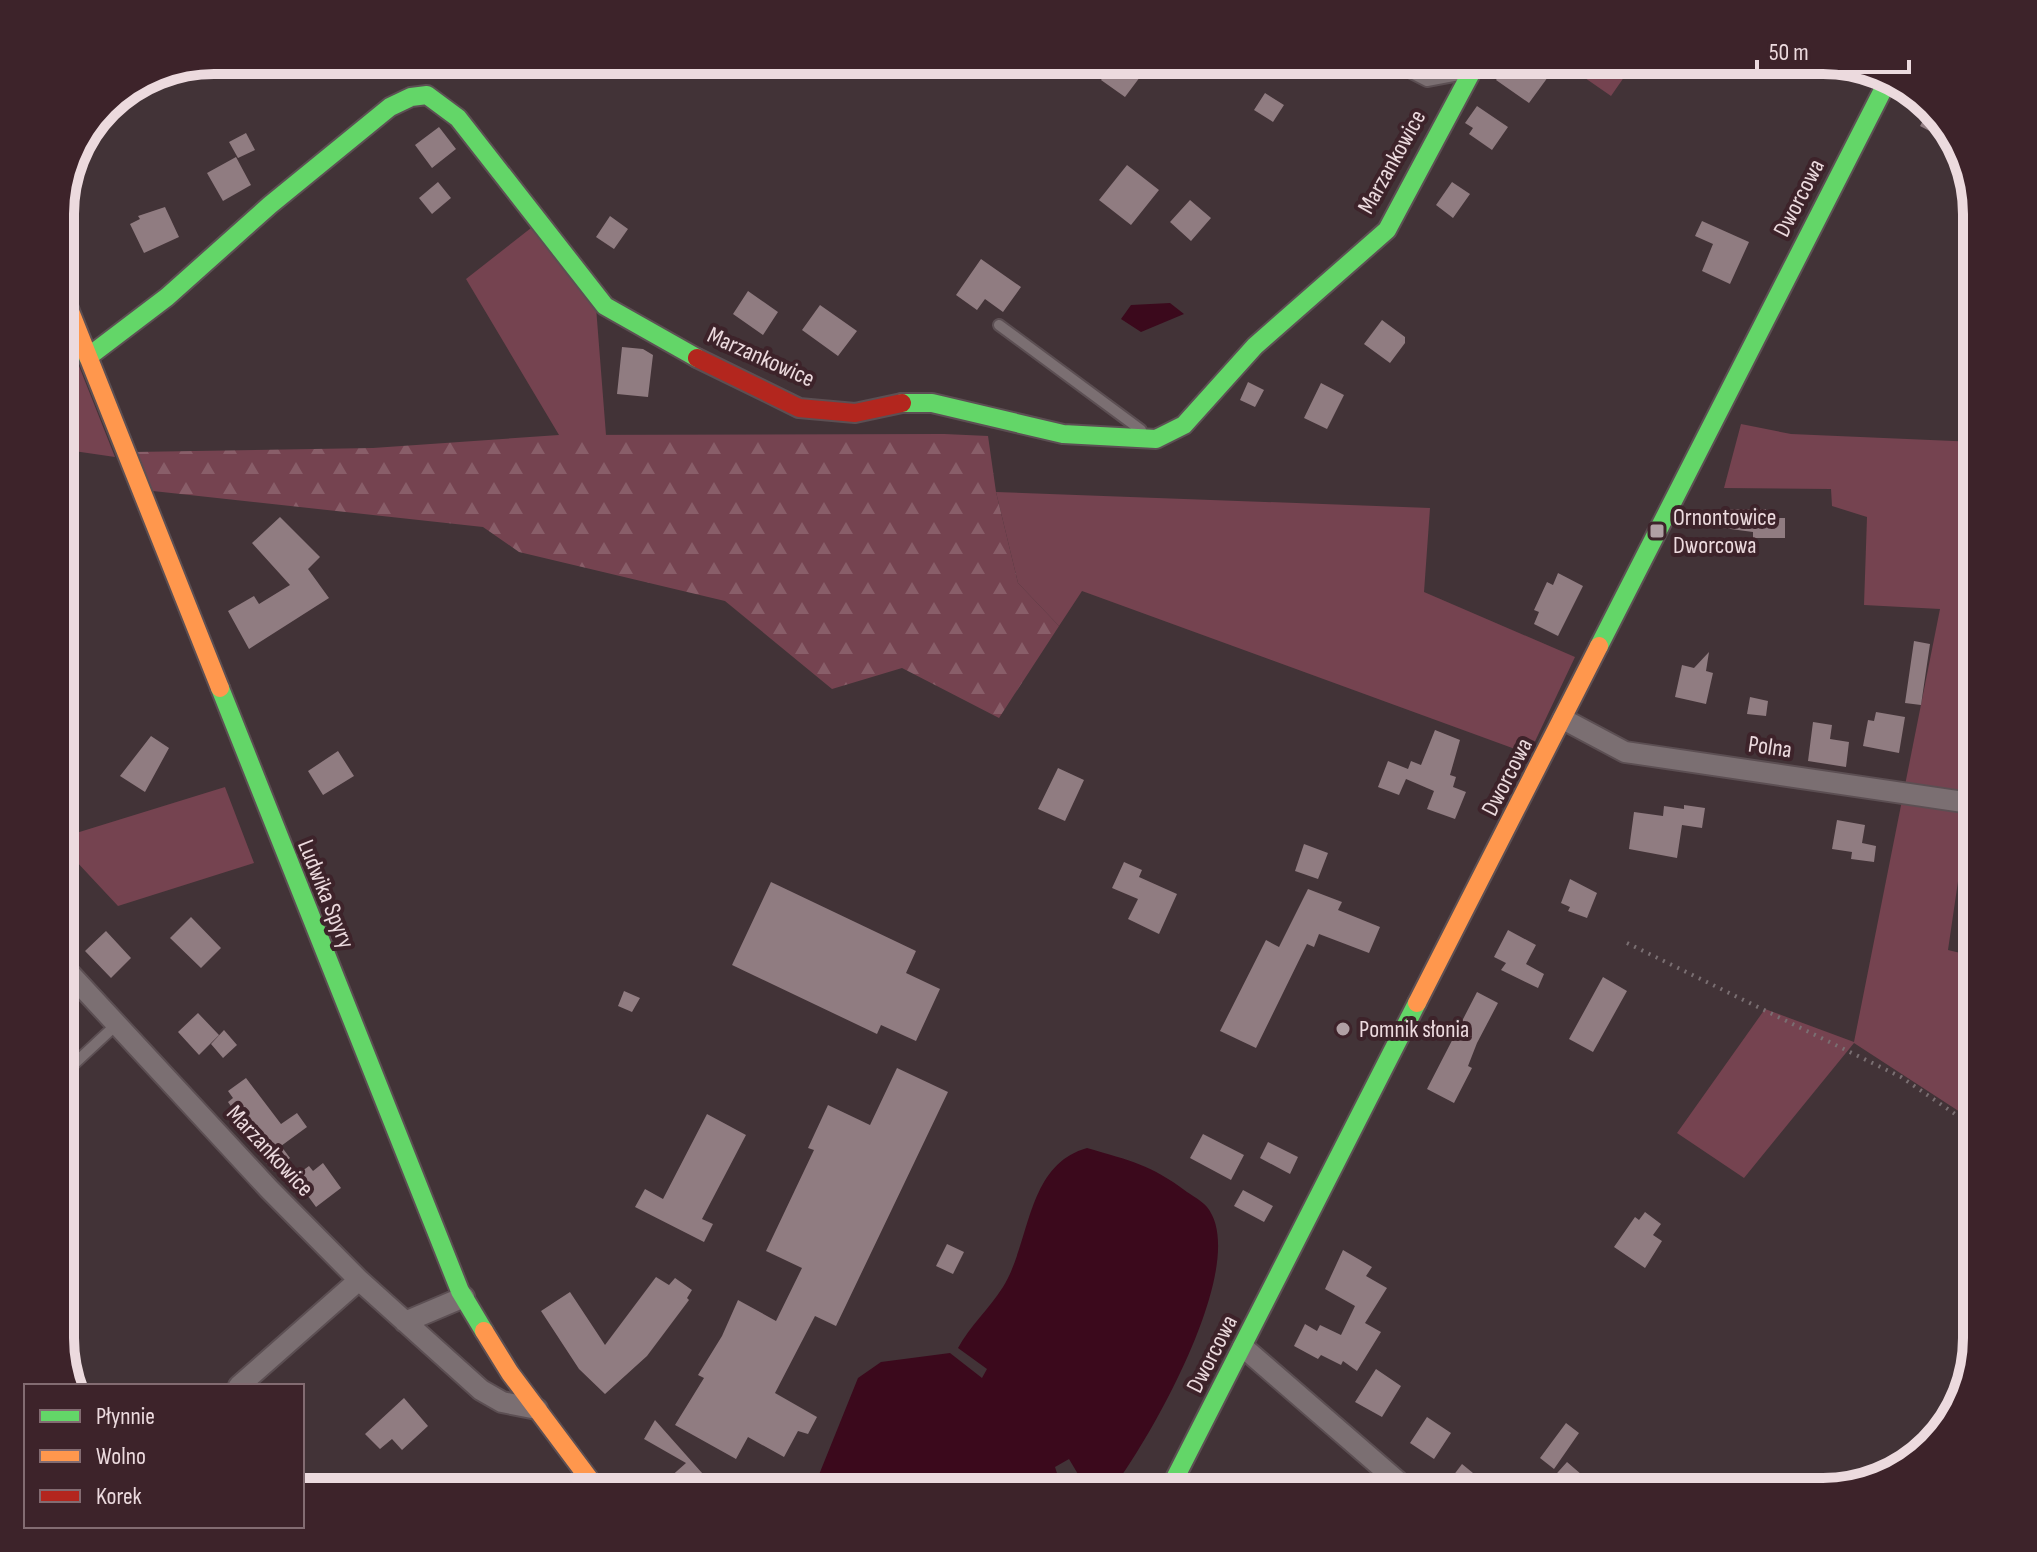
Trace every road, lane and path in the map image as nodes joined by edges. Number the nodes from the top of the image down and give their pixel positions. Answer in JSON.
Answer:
{"nodes":[{"id":1,"x":1413,"y":74,"type":"edge"},
{"id":2,"x":1449,"y":74,"type":"edge"},
{"id":3,"x":1470,"y":74,"type":"edge"},
{"id":4,"x":1884,"y":88,"type":"edge"},
{"id":5,"x":74,"y":322,"type":"edge"},
{"id":6,"x":999,"y":325,"type":"dead end"},
{"id":7,"x":88,"y":357,"type":"junction"},
{"id":8,"x":1156,"y":439,"type":"junction"},
{"id":9,"x":1563,"y":719,"type":"junction"},
{"id":10,"x":1963,"y":802,"type":"edge"},
{"id":11,"x":1627,"y":943,"type":"dead end"},
{"id":12,"x":74,"y":977,"type":"edge"},
{"id":13,"x":118,"y":1023,"type":"junction"},
{"id":14,"x":74,"y":1064,"type":"edge"},
{"id":15,"x":1963,"y":1119,"type":"edge"},
{"id":16,"x":359,"y":1280,"type":"junction"},
{"id":17,"x":464,"y":1297,"type":"junction"},
{"id":18,"x":405,"y":1322,"type":"junction"},
{"id":19,"x":1243,"y":1347,"type":"junction"},
{"id":20,"x":241,"y":1384,"type":"edge"},
{"id":21,"x":537,"y":1409,"type":"junction"},
{"id":22,"x":589,"y":1478,"type":"edge"},
{"id":23,"x":1175,"y":1478,"type":"edge"},
{"id":24,"x":1394,"y":1478,"type":"edge"}],
"edges":[{"from":1,"to":2,"type":"lane"},
{"from":3,"to":8,"type":"street","name":"Marzankowice"},
{"from":4,"to":9,"type":"street","name":"Dworcowa"},
{"from":5,"to":7,"type":"street","name":"Ludwika Spyry"},
{"from":6,"to":8,"type":"lane"},
{"from":7,"to":8,"type":"street","name":"Marzankowice"},
{"from":7,"to":17,"type":"street","name":"Ludwika Spyry"},
{"from":9,"to":10,"type":"street","name":"Polna"},
{"from":9,"to":19,"type":"street","name":"Dworcowa"},
{"from":11,"to":15,"type":"path"},
{"from":12,"to":13,"type":"street","name":"Marzankowice"},
{"from":13,"to":14,"type":"lane"},
{"from":13,"to":16,"type":"street","name":"Marzankowice"},
{"from":16,"to":18,"type":"street","name":"Marzankowice"},
{"from":16,"to":20,"type":"street"},
{"from":17,"to":18,"type":"street"},
{"from":17,"to":21,"type":"street","name":"Ludwika Spyry"},
{"from":18,"to":21,"type":"street","name":"Marzankowice"},
{"from":19,"to":23,"type":"street","name":"Dworcowa"},
{"from":19,"to":24,"type":"street"},
{"from":21,"to":22,"type":"street","name":"Ludwika Spyry"}]}
